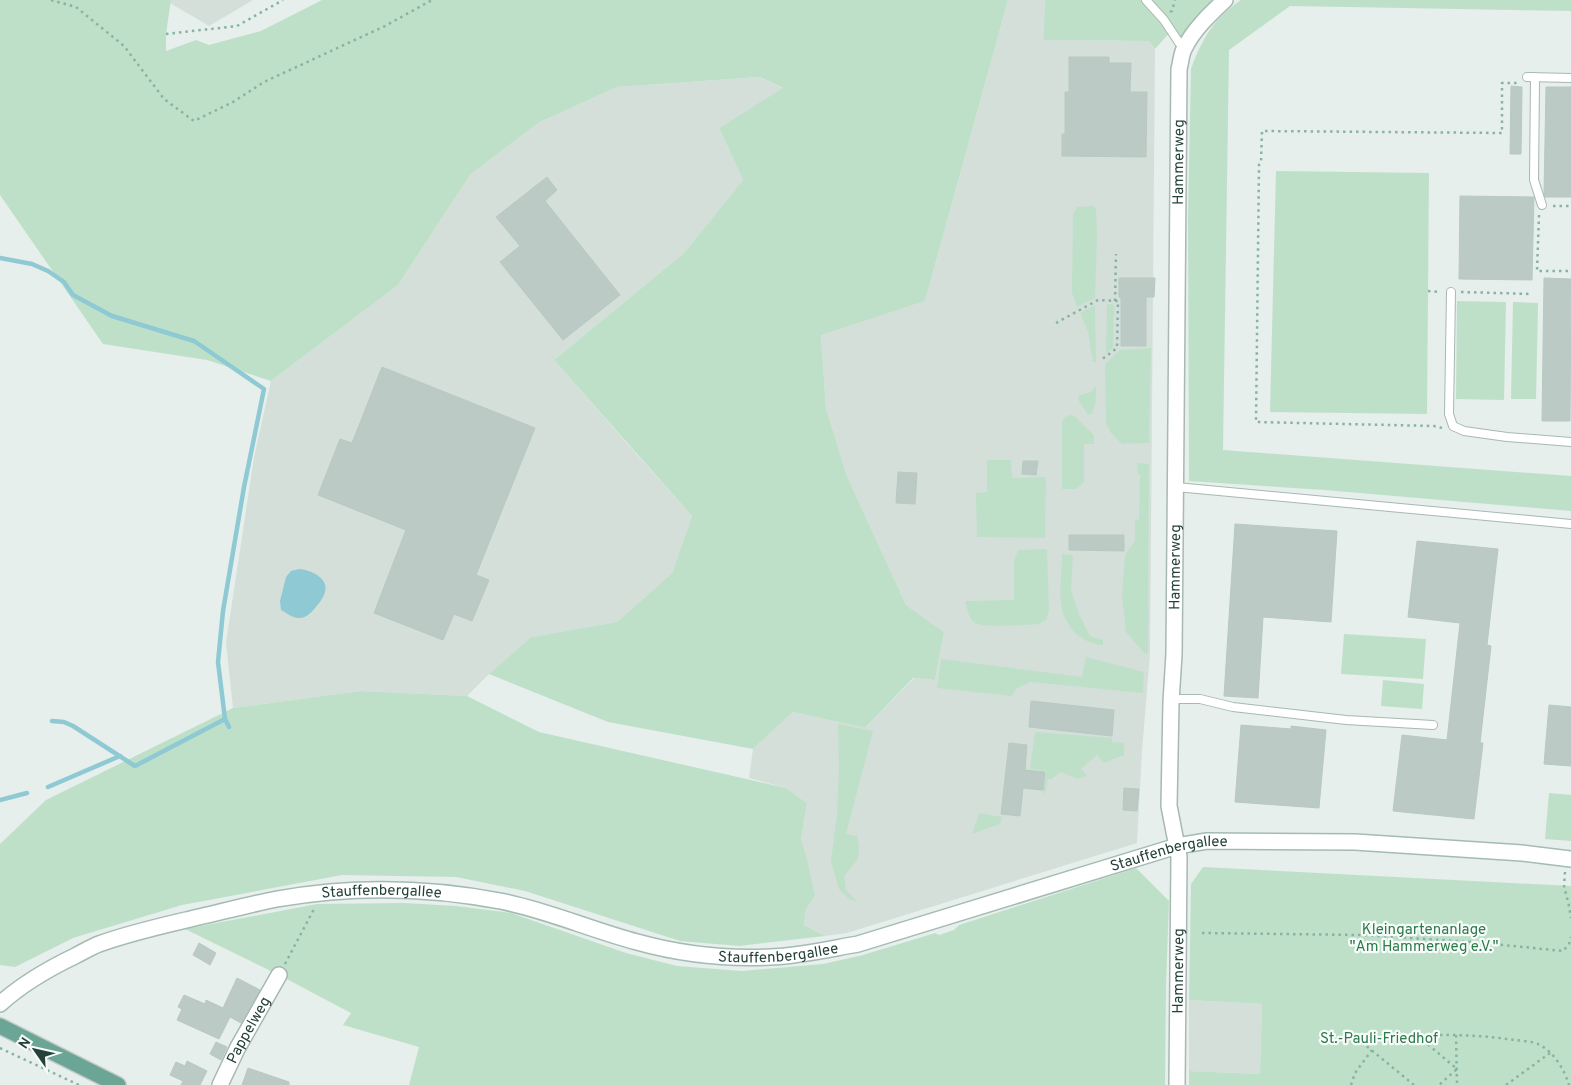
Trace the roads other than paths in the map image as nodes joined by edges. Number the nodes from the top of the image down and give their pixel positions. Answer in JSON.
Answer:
{"nodes":[{"id":1,"x":1146,"y":0,"type":"edge"},
{"id":2,"x":1225,"y":0,"type":"edge"},
{"id":3,"x":1184,"y":50,"type":"junction"},
{"id":4,"x":1571,"y":78,"type":"edge"},
{"id":5,"x":1542,"y":205,"type":"road end"},
{"id":6,"x":1451,"y":292,"type":"road end"},
{"id":7,"x":1571,"y":442,"type":"edge"},
{"id":8,"x":1176,"y":488,"type":"junction"},
{"id":9,"x":1571,"y":524,"type":"edge"},
{"id":10,"x":1171,"y":699,"type":"junction"},
{"id":11,"x":1433,"y":725,"type":"dead end"},
{"id":12,"x":1177,"y":846,"type":"junction"},
{"id":13,"x":1571,"y":859,"type":"edge"},
{"id":14,"x":279,"y":975,"type":"road end"},
{"id":15,"x":0,"y":1004,"type":"edge"},
{"id":16,"x":0,"y":1026,"type":"edge"},
{"id":17,"x":118,"y":1085,"type":"edge"},
{"id":18,"x":220,"y":1085,"type":"edge"},
{"id":19,"x":1177,"y":1085,"type":"edge"}],
"edges":[{"from":1,"to":3,"type":"lane"},
{"from":2,"to":3,"type":"main road","name":"Hammerweg"},
{"from":3,"to":8,"type":"main road","name":"Hammerweg"},
{"from":4,"to":5,"type":"lane"},
{"from":6,"to":7,"type":"lane"},
{"from":8,"to":9,"type":"lane"},
{"from":8,"to":10,"type":"main road","name":"Hammerweg"},
{"from":10,"to":11,"type":"lane"},
{"from":10,"to":12,"type":"main road","name":"Hammerweg"},
{"from":12,"to":13,"type":"main road","name":"Stauffenbergallee"},
{"from":12,"to":15,"type":"main road","name":"Stauffenbergallee"},
{"from":12,"to":19,"type":"main road","name":"Hammerweg"},
{"from":14,"to":18,"type":"main road","name":"Pappelweg"},
{"from":16,"to":17,"type":"main road"}]}
